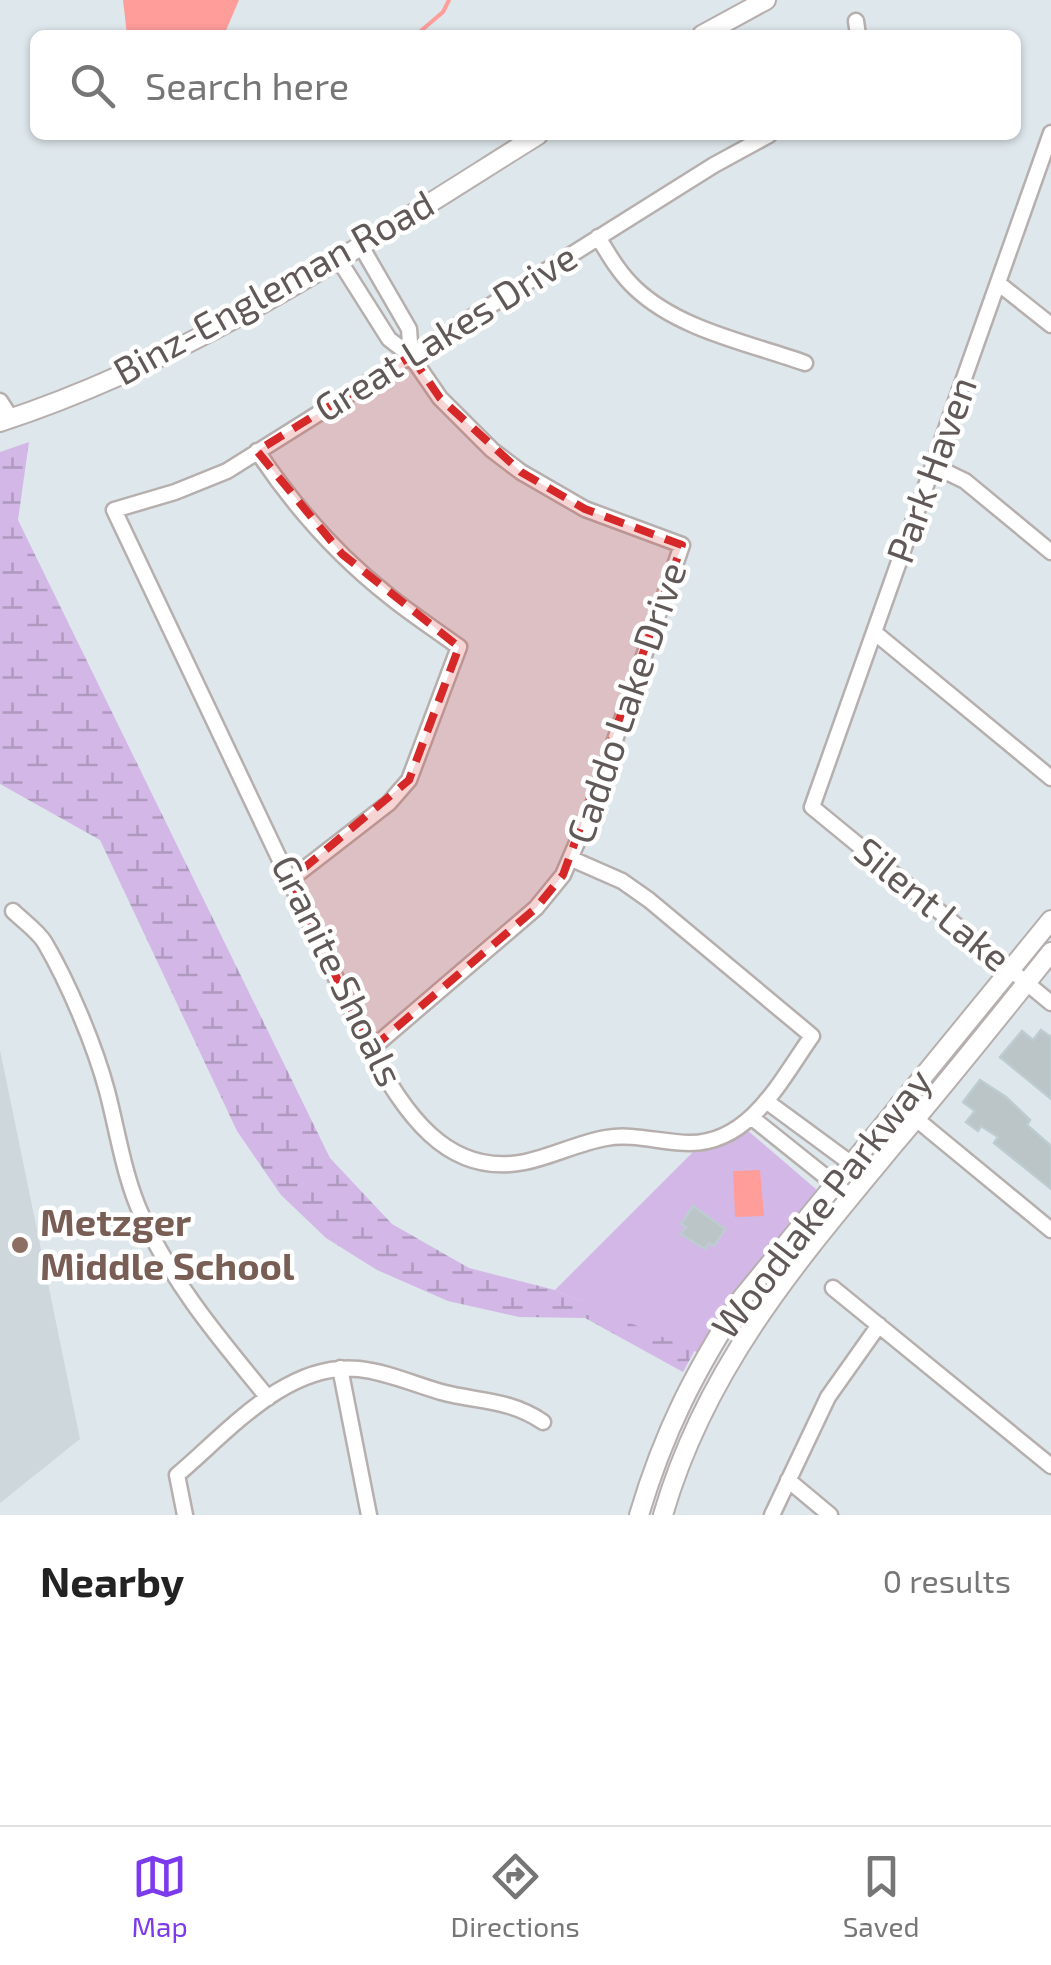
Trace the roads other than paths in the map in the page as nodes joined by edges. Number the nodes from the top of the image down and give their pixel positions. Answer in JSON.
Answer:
{"nodes":[{"id":1,"x":766,"y":0,"type":"edge"},
{"id":2,"x":711,"y":30,"type":"edge"},
{"id":3,"x":1051,"y":133,"type":"edge"},
{"id":4,"x":530,"y":140,"type":"edge"},
{"id":5,"x":760,"y":140,"type":"edge"},
{"id":6,"x":598,"y":237,"type":"junction"},
{"id":7,"x":361,"y":246,"type":"junction"},
{"id":8,"x":338,"y":260,"type":"junction"},
{"id":9,"x":998,"y":283,"type":"junction"},
{"id":10,"x":394,"y":300,"type":"junction"},
{"id":11,"x":371,"y":313,"type":"junction"},
{"id":12,"x":1051,"y":325,"type":"edge"},
{"id":13,"x":411,"y":356,"type":"junction"},
{"id":14,"x":805,"y":363,"type":"dead end"},
{"id":15,"x":0,"y":401,"type":"edge"},
{"id":16,"x":5,"y":420,"type":"edge"},
{"id":17,"x":258,"y":451,"type":"junction"},
{"id":18,"x":934,"y":466,"type":"junction"},
{"id":19,"x":114,"y":510,"type":"joint"},
{"id":20,"x":1051,"y":552,"type":"edge"},
{"id":21,"x":874,"y":632,"type":"junction"},
{"id":22,"x":1051,"y":778,"type":"edge"},
{"id":23,"x":812,"y":807,"type":"joint"},
{"id":24,"x":572,"y":858,"type":"junction"},
{"id":25,"x":291,"y":880,"type":"junction"},
{"id":26,"x":13,"y":912,"type":"dead end"},
{"id":27,"x":1051,"y":920,"type":"edge"},
{"id":28,"x":1051,"y":952,"type":"edge"},
{"id":29,"x":1009,"y":968,"type":"junction"},
{"id":30,"x":1026,"y":983,"type":"junction"},
{"id":31,"x":1051,"y":1004,"type":"edge"},
{"id":32,"x":370,"y":1050,"type":"junction"},
{"id":33,"x":766,"y":1100,"type":"junction"},
{"id":34,"x":898,"y":1104,"type":"junction"},
{"id":35,"x":752,"y":1117,"type":"junction"},
{"id":36,"x":916,"y":1118,"type":"junction"},
{"id":37,"x":813,"y":1136,"type":"junction"},
{"id":38,"x":797,"y":1156,"type":"junction"},
{"id":39,"x":850,"y":1163,"type":"junction"},
{"id":40,"x":868,"y":1176,"type":"junction"},
{"id":41,"x":833,"y":1184,"type":"junction"},
{"id":42,"x":850,"y":1197,"type":"junction"},
{"id":43,"x":1051,"y":1230,"type":"edge"},
{"id":44,"x":834,"y":1288,"type":"dead end"},
{"id":45,"x":879,"y":1325,"type":"junction"},
{"id":46,"x":340,"y":1368,"type":"junction"},
{"id":47,"x":268,"y":1398,"type":"junction"},
{"id":48,"x":543,"y":1422,"type":"dead end"},
{"id":49,"x":1051,"y":1466,"type":"edge"},
{"id":50,"x":788,"y":1480,"type":"junction"},
{"id":51,"x":185,"y":1515,"type":"edge"},
{"id":52,"x":370,"y":1515,"type":"edge"},
{"id":53,"x":639,"y":1515,"type":"edge"},
{"id":54,"x":663,"y":1515,"type":"edge"},
{"id":55,"x":772,"y":1515,"type":"edge"},
{"id":56,"x":830,"y":1515,"type":"edge"}],
"edges":[{"from":1,"to":2,"type":"street"},
{"from":3,"to":9,"type":"street","name":"Park Haven"},
{"from":4,"to":7,"type":"street","name":"Binz-Engleman Road"},
{"from":5,"to":6,"type":"street","name":"Great Lakes Drive"},
{"from":6,"to":13,"type":"street","name":"Great Lakes Drive"},
{"from":6,"to":14,"type":"street"},
{"from":7,"to":8,"type":"street","name":"Binz-Engleman Road"},
{"from":7,"to":10,"type":"street","name":"Caddo Lake Drive"},
{"from":8,"to":11,"type":"street","name":"Caddo Lake Drive"},
{"from":8,"to":16,"type":"street","name":"Binz-Engleman Road"},
{"from":9,"to":12,"type":"street"},
{"from":9,"to":18,"type":"street","name":"Park Haven"},
{"from":10,"to":11,"type":"street"},
{"from":10,"to":13,"type":"street","name":"Caddo Lake Drive"},
{"from":11,"to":13,"type":"street","name":"Caddo Lake Drive"},
{"from":13,"to":17,"type":"street","name":"Great Lakes Drive"},
{"from":13,"to":24,"type":"street","name":"Caddo Lake Drive"},
{"from":15,"to":16,"type":"street"},
{"from":17,"to":19,"type":"street","name":"Great Lakes Drive"},
{"from":17,"to":25,"type":"street"},
{"from":18,"to":20,"type":"street"},
{"from":18,"to":21,"type":"street","name":"Park Haven"},
{"from":19,"to":25,"type":"street","name":"Granite Shoals"},
{"from":21,"to":22,"type":"street"},
{"from":21,"to":23,"type":"street","name":"Park Haven"},
{"from":23,"to":29,"type":"street","name":"Silent Lake"},
{"from":24,"to":32,"type":"street","name":"Caddo Lake Drive"},
{"from":24,"to":33,"type":"street","name":"Granite Shoals"},
{"from":25,"to":32,"type":"street","name":"Granite Shoals"},
{"from":26,"to":47,"type":"street"},
{"from":27,"to":29,"type":"street","name":"Woodlake Parkway"},
{"from":28,"to":30,"type":"street","name":"Woodlake Parkway"},
{"from":29,"to":30,"type":"street","name":"Silent Lake"},
{"from":29,"to":34,"type":"street","name":"Woodlake Parkway"},
{"from":30,"to":31,"type":"street","name":"Silent Lake"},
{"from":30,"to":36,"type":"street","name":"Woodlake Parkway"},
{"from":32,"to":35,"type":"street","name":"Granite Shoals"},
{"from":33,"to":35,"type":"street","name":"Granite Shoals"},
{"from":33,"to":37,"type":"street"},
{"from":34,"to":36,"type":"street"},
{"from":34,"to":39,"type":"street","name":"Woodlake Parkway"},
{"from":35,"to":38,"type":"street"},
{"from":36,"to":40,"type":"street","name":"Woodlake Parkway"},
{"from":36,"to":43,"type":"street"},
{"from":37,"to":38,"type":"street"},
{"from":37,"to":39,"type":"street"},
{"from":38,"to":41,"type":"street"},
{"from":39,"to":40,"type":"street"},
{"from":39,"to":41,"type":"street","name":"Woodlake Parkway"},
{"from":40,"to":42,"type":"street","name":"Woodlake Parkway"},
{"from":41,"to":42,"type":"street"},
{"from":41,"to":53,"type":"street","name":"Woodlake Parkway"},
{"from":42,"to":54,"type":"street","name":"Woodlake Parkway"},
{"from":44,"to":45,"type":"street"},
{"from":45,"to":49,"type":"street"},
{"from":45,"to":50,"type":"street"},
{"from":46,"to":47,"type":"street"},
{"from":46,"to":48,"type":"street"},
{"from":46,"to":52,"type":"street"},
{"from":47,"to":51,"type":"street"},
{"from":50,"to":55,"type":"street"},
{"from":50,"to":56,"type":"street"}]}
